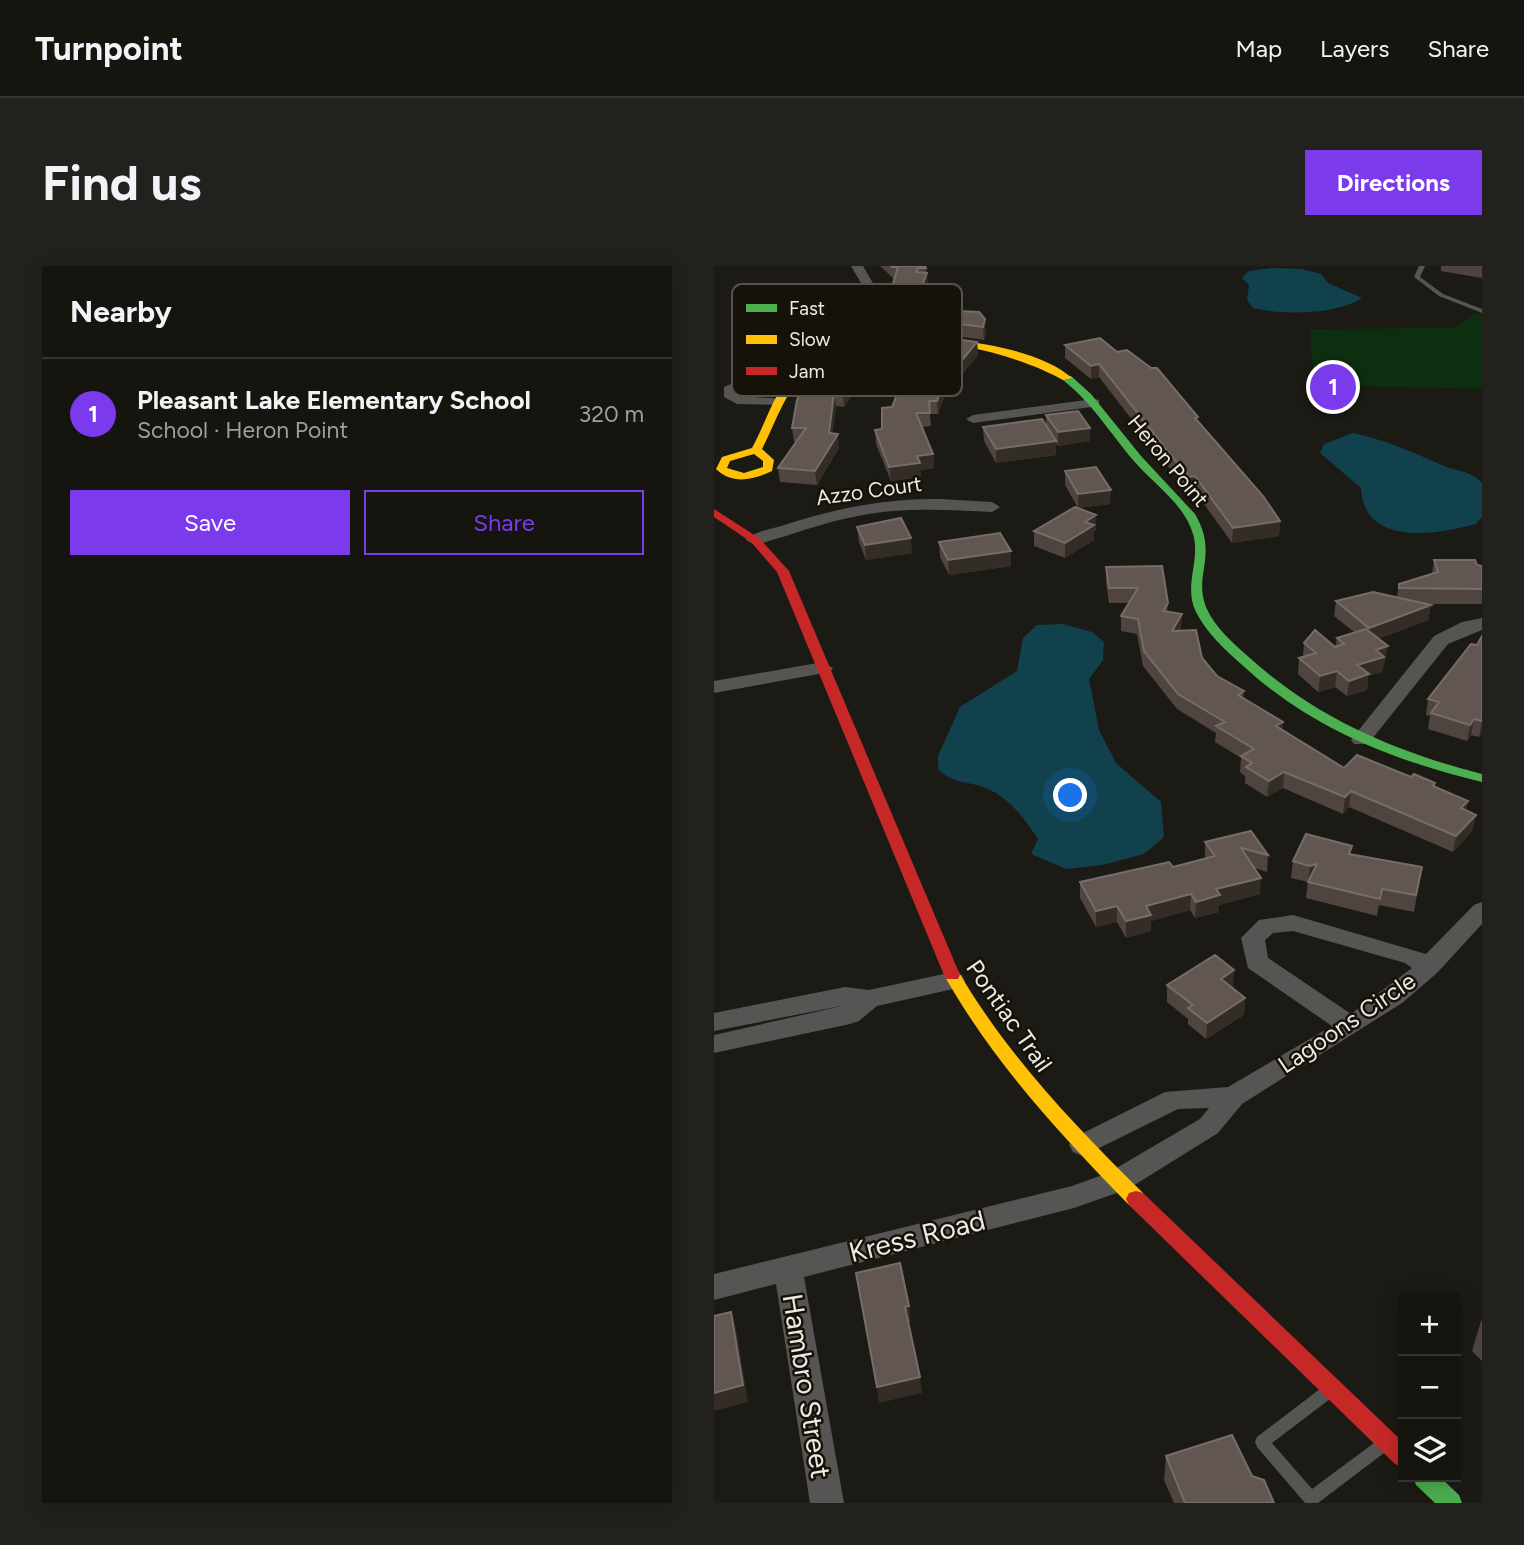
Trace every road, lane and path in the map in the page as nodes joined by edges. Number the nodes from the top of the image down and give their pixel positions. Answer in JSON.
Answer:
{"nodes":[{"id":1,"x":857,"y":266,"type":"edge"},
{"id":2,"x":1422,"y":266,"type":"edge"},
{"id":3,"x":868,"y":284,"type":"edge"},
{"id":4,"x":1482,"y":311,"type":"edge"},
{"id":5,"x":962,"y":346,"type":"edge"},
{"id":6,"x":732,"y":389,"type":"edge"},
{"id":7,"x":783,"y":396,"type":"edge"},
{"id":8,"x":778,"y":402,"type":"junction"},
{"id":9,"x":1094,"y":403,"type":"junction"},
{"id":10,"x":973,"y":418,"type":"dead end"},
{"id":11,"x":756,"y":450,"type":"dead end"},
{"id":12,"x":992,"y":507,"type":"dead end"},
{"id":13,"x":714,"y":512,"type":"edge"},
{"id":14,"x":755,"y":540,"type":"junction"},
{"id":15,"x":1482,"y":624,"type":"edge"},
{"id":16,"x":824,"y":668,"type":"junction"},
{"id":17,"x":714,"y":687,"type":"edge"},
{"id":18,"x":1362,"y":740,"type":"junction"},
{"id":19,"x":1482,"y":778,"type":"edge"},
{"id":20,"x":1482,"y":910,"type":"edge"},
{"id":21,"x":1428,"y":967,"type":"junction"},
{"id":22,"x":953,"y":981,"type":"junction"},
{"id":23,"x":869,"y":999,"type":"junction"},
{"id":24,"x":714,"y":1022,"type":"edge"},
{"id":25,"x":1351,"y":1026,"type":"junction"},
{"id":26,"x":714,"y":1044,"type":"edge"},
{"id":27,"x":1234,"y":1097,"type":"junction"},
{"id":28,"x":1083,"y":1144,"type":"junction"},
{"id":29,"x":1118,"y":1181,"type":"junction"},
{"id":30,"x":788,"y":1268,"type":"junction"},
{"id":31,"x":714,"y":1287,"type":"edge"},
{"id":32,"x":1332,"y":1388,"type":"junction"},
{"id":33,"x":1387,"y":1442,"type":"junction"},
{"id":34,"x":1398,"y":1452,"type":"edge"},
{"id":35,"x":1429,"y":1482,"type":"edge"},
{"id":36,"x":827,"y":1503,"type":"edge"},
{"id":37,"x":1451,"y":1503,"type":"edge"}],
"edges":[{"from":1,"to":3,"type":"street"},
{"from":2,"to":4,"type":"lane"},
{"from":5,"to":9,"type":"street","name":"Heron Point"},
{"from":6,"to":8,"type":"street","name":"Heron Point"},
{"from":7,"to":8,"type":"street","name":"Heron Point"},
{"from":8,"to":11,"type":"street","name":"Heron Point"},
{"from":9,"to":10,"type":"street"},
{"from":9,"to":18,"type":"street","name":"Heron Point"},
{"from":12,"to":14,"type":"street","name":"Azzo Court"},
{"from":13,"to":14,"type":"street","name":"Pontiac Trail"},
{"from":14,"to":16,"type":"street","name":"Pontiac Trail"},
{"from":15,"to":18,"type":"street"},
{"from":16,"to":17,"type":"street"},
{"from":16,"to":22,"type":"street","name":"Pontiac Trail"},
{"from":18,"to":19,"type":"street","name":"Heron Point"},
{"from":20,"to":21,"type":"street","name":"Lagoons Circle"},
{"from":21,"to":25,"type":"street","name":"Lagoons Circle"},
{"from":21,"to":25,"type":"street"},
{"from":22,"to":23,"type":"street"},
{"from":22,"to":28,"type":"street","name":"Pontiac Trail"},
{"from":23,"to":24,"type":"street"},
{"from":23,"to":26,"type":"street"},
{"from":25,"to":27,"type":"street","name":"Lagoons Circle"},
{"from":27,"to":28,"type":"street"},
{"from":27,"to":29,"type":"street","name":"Lagoons Circle"},
{"from":28,"to":29,"type":"street","name":"Pontiac Trail"},
{"from":29,"to":30,"type":"street","name":"Kress Road"},
{"from":29,"to":32,"type":"street","name":"Pontiac Trail"},
{"from":30,"to":31,"type":"street","name":"Kress Road"},
{"from":30,"to":36,"type":"street","name":"Hambro Street"},
{"from":32,"to":33,"type":"street","name":"Pontiac Trail"},
{"from":32,"to":33,"type":"lane"},
{"from":33,"to":34,"type":"street","name":"Pontiac Trail"},
{"from":35,"to":37,"type":"street"}]}
